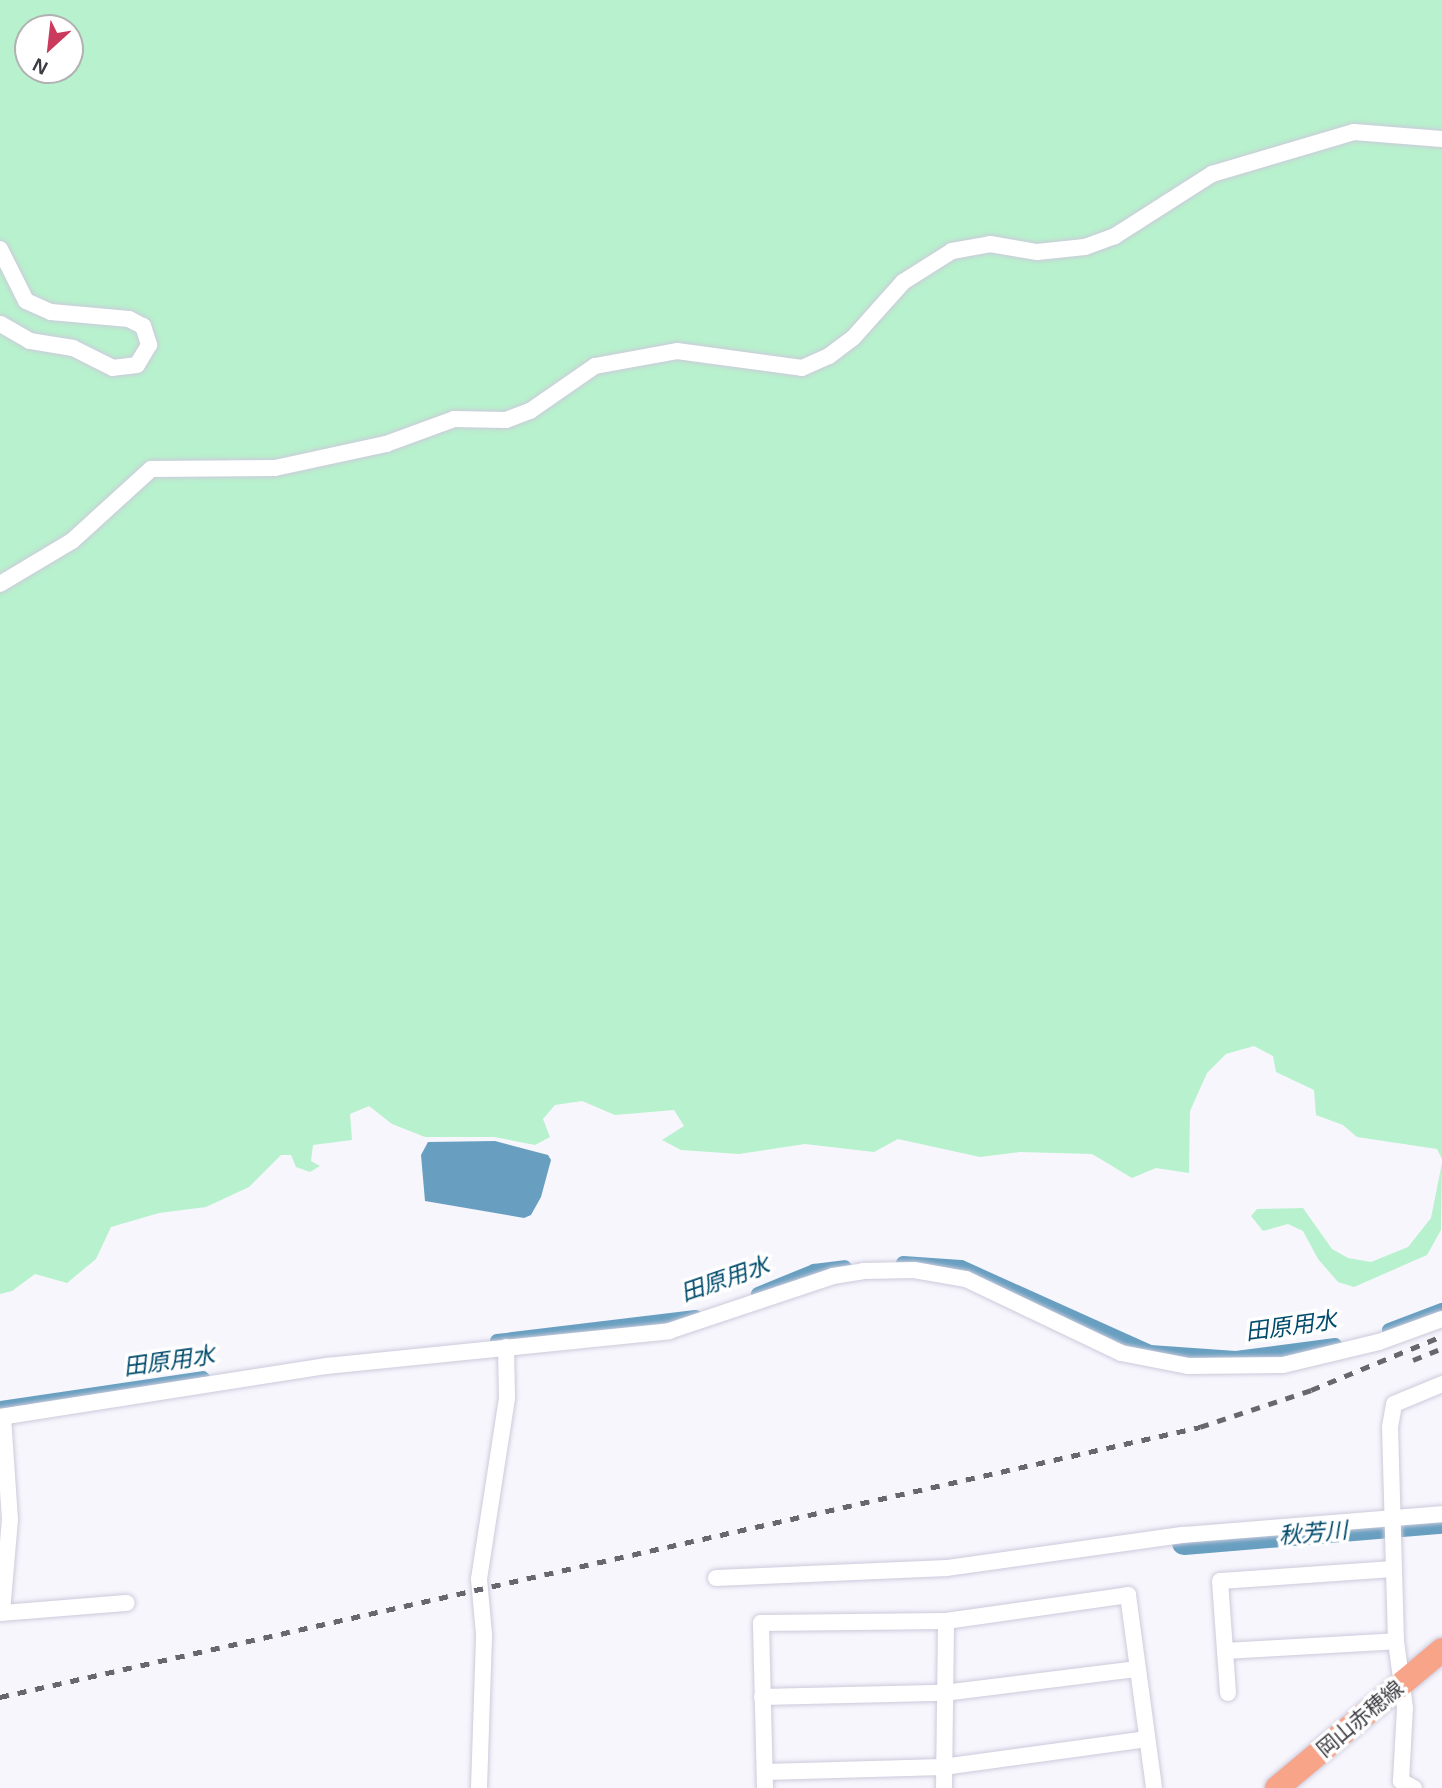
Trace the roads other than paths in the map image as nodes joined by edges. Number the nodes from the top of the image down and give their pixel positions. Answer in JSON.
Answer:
{"nodes":[{"id":1,"x":1442,"y":139,"type":"edge"},
{"id":2,"x":0,"y":249,"type":"edge"},
{"id":3,"x":0,"y":324,"type":"edge"},
{"id":4,"x":0,"y":584,"type":"edge"},
{"id":5,"x":1442,"y":1319,"type":"edge"},
{"id":6,"x":506,"y":1347,"type":"junction"},
{"id":7,"x":1442,"y":1384,"type":"edge"},
{"id":8,"x":2,"y":1417,"type":"edge"},
{"id":9,"x":1442,"y":1514,"type":"edge"},
{"id":10,"x":1393,"y":1518,"type":"junction"},
{"id":11,"x":1393,"y":1569,"type":"junction"},
{"id":12,"x":716,"y":1578,"type":"dead end"},
{"id":13,"x":127,"y":1603,"type":"dead end"},
{"id":14,"x":946,"y":1621,"type":"junction"},
{"id":15,"x":1396,"y":1641,"type":"junction"},
{"id":16,"x":1442,"y":1650,"type":"edge"},
{"id":17,"x":1225,"y":1651,"type":"junction"},
{"id":18,"x":1136,"y":1669,"type":"junction"},
{"id":19,"x":1400,"y":1686,"type":"junction"},
{"id":20,"x":944,"y":1693,"type":"junction"},
{"id":21,"x":1228,"y":1693,"type":"dead end"},
{"id":22,"x":762,"y":1698,"type":"junction"},
{"id":23,"x":1147,"y":1738,"type":"junction"},
{"id":24,"x":943,"y":1767,"type":"junction"},
{"id":25,"x":765,"y":1780,"type":"edge"},
{"id":26,"x":480,"y":1788,"type":"edge"},
{"id":27,"x":944,"y":1788,"type":"edge"},
{"id":28,"x":1154,"y":1788,"type":"edge"},
{"id":29,"x":1277,"y":1788,"type":"edge"},
{"id":30,"x":1413,"y":1788,"type":"edge"}],
"edges":[{"from":1,"to":4,"type":"street"},
{"from":2,"to":3,"type":"street"},
{"from":5,"to":6,"type":"street"},
{"from":6,"to":8,"type":"street"},
{"from":6,"to":26,"type":"street"},
{"from":7,"to":10,"type":"street"},
{"from":8,"to":13,"type":"street"},
{"from":9,"to":10,"type":"street"},
{"from":10,"to":11,"type":"street"},
{"from":10,"to":12,"type":"street"},
{"from":11,"to":15,"type":"street"},
{"from":11,"to":17,"type":"street"},
{"from":14,"to":18,"type":"street"},
{"from":14,"to":20,"type":"street"},
{"from":14,"to":22,"type":"street"},
{"from":15,"to":17,"type":"street"},
{"from":15,"to":19,"type":"street"},
{"from":16,"to":19,"type":"main road","name":"岡山赤穂線"},
{"from":17,"to":21,"type":"street"},
{"from":18,"to":20,"type":"street"},
{"from":18,"to":23,"type":"street"},
{"from":19,"to":29,"type":"main road","name":"岡山赤穂線"},
{"from":19,"to":30,"type":"street"},
{"from":20,"to":22,"type":"street"},
{"from":20,"to":24,"type":"street"},
{"from":22,"to":25,"type":"street"},
{"from":23,"to":24,"type":"street"},
{"from":23,"to":28,"type":"street"},
{"from":24,"to":25,"type":"street"},
{"from":24,"to":27,"type":"street"}]}
